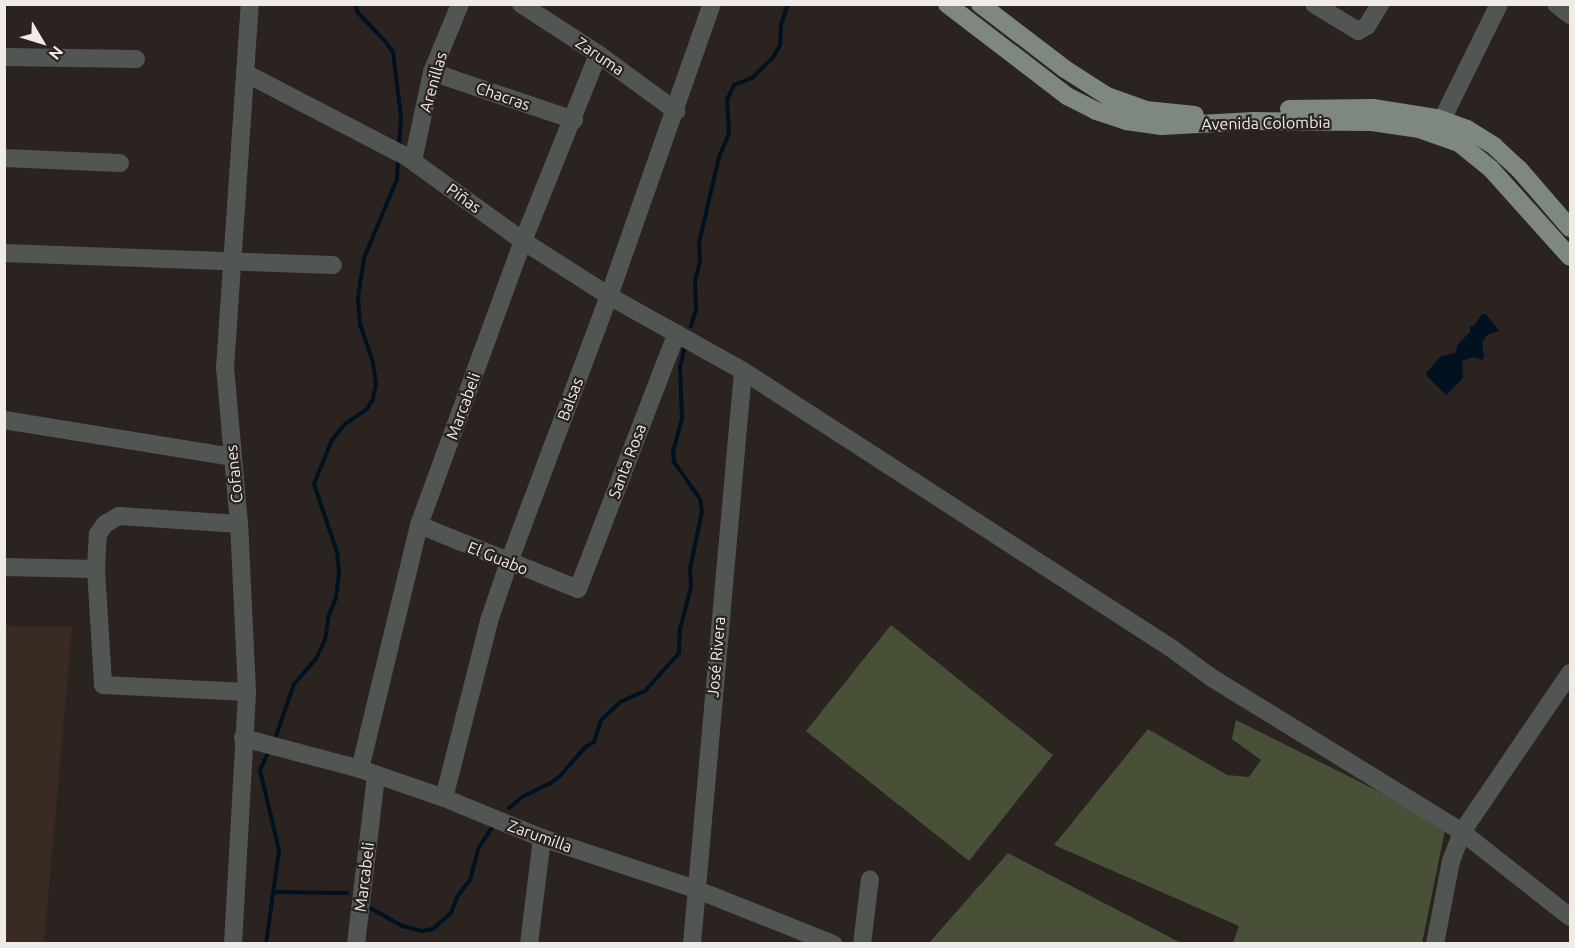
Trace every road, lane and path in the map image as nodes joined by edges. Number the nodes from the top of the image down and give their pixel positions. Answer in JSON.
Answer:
{"nodes":[{"id":1,"x":250,"y":4,"type":"edge"},
{"id":2,"x":460,"y":4,"type":"edge"},
{"id":3,"x":520,"y":4,"type":"edge"},
{"id":4,"x":712,"y":4,"type":"edge"},
{"id":5,"x":947,"y":4,"type":"edge"},
{"id":6,"x":980,"y":4,"type":"edge"},
{"id":7,"x":1314,"y":4,"type":"edge"},
{"id":8,"x":1380,"y":4,"type":"edge"},
{"id":9,"x":1499,"y":4,"type":"edge"},
{"id":10,"x":1556,"y":4,"type":"edge"},
{"id":11,"x":1570,"y":15,"type":"edge"},
{"id":12,"x":598,"y":54,"type":"junction"},
{"id":13,"x":4,"y":57,"type":"edge"},
{"id":14,"x":136,"y":59,"type":"dead end"},
{"id":15,"x":432,"y":72,"type":"junction"},
{"id":16,"x":245,"y":73,"type":"junction"},
{"id":17,"x":676,"y":111,"type":"junction"},
{"id":18,"x":574,"y":120,"type":"junction"},
{"id":19,"x":1439,"y":127,"type":"junction"},
{"id":20,"x":4,"y":159,"type":"edge"},
{"id":21,"x":413,"y":161,"type":"junction"},
{"id":22,"x":120,"y":163,"type":"dead end"},
{"id":23,"x":1570,"y":228,"type":"edge"},
{"id":24,"x":523,"y":241,"type":"junction"},
{"id":25,"x":4,"y":254,"type":"edge"},
{"id":26,"x":1570,"y":257,"type":"edge"},
{"id":27,"x":232,"y":260,"type":"junction"},
{"id":28,"x":333,"y":265,"type":"dead end"},
{"id":29,"x":609,"y":296,"type":"junction"},
{"id":30,"x":677,"y":333,"type":"junction"},
{"id":31,"x":743,"y":371,"type":"junction"},
{"id":32,"x":4,"y":420,"type":"edge"},
{"id":33,"x":232,"y":457,"type":"junction"},
{"id":34,"x":239,"y":525,"type":"junction"},
{"id":35,"x":419,"y":525,"type":"junction"},
{"id":36,"x":509,"y":562,"type":"junction"},
{"id":37,"x":4,"y":567,"type":"edge"},
{"id":38,"x":96,"y":569,"type":"junction"},
{"id":39,"x":578,"y":589,"type":"joint"},
{"id":40,"x":1570,"y":674,"type":"edge"},
{"id":41,"x":247,"y":692,"type":"junction"},
{"id":42,"x":243,"y":738,"type":"junction"},
{"id":43,"x":368,"y":772,"type":"junction"},
{"id":44,"x":444,"y":798,"type":"junction"},
{"id":45,"x":1462,"y":832,"type":"junction"},
{"id":46,"x":542,"y":838,"type":"junction"},
{"id":47,"x":870,"y":879,"type":"dead end"},
{"id":48,"x":695,"y":889,"type":"junction"},
{"id":49,"x":1570,"y":917,"type":"edge"},
{"id":50,"x":233,"y":944,"type":"edge"},
{"id":51,"x":356,"y":944,"type":"edge"},
{"id":52,"x":529,"y":944,"type":"edge"},
{"id":53,"x":692,"y":944,"type":"edge"},
{"id":54,"x":833,"y":944,"type":"edge"},
{"id":55,"x":862,"y":944,"type":"edge"},
{"id":56,"x":1435,"y":944,"type":"edge"}],
"edges":[{"from":1,"to":16,"type":"street","name":"Cofanes"},
{"from":2,"to":15,"type":"street","name":"Arenillas"},
{"from":3,"to":12,"type":"street","name":"Zaruma"},
{"from":4,"to":17,"type":"street","name":"Balsas"},
{"from":5,"to":19,"type":"main road","name":"Avenida Colombia"},
{"from":6,"to":19,"type":"main road","name":"Avenida Colombia"},
{"from":7,"to":8,"type":"street"},
{"from":9,"to":19,"type":"street"},
{"from":10,"to":11,"type":"street"},
{"from":12,"to":17,"type":"street","name":"Zaruma"},
{"from":12,"to":18,"type":"street","name":"Marcabeli"},
{"from":13,"to":14,"type":"street"},
{"from":15,"to":18,"type":"street","name":"Chacras"},
{"from":15,"to":21,"type":"street","name":"Arenillas"},
{"from":16,"to":21,"type":"street","name":"Piñas"},
{"from":16,"to":27,"type":"street","name":"Cofanes"},
{"from":17,"to":29,"type":"street","name":"Balsas"},
{"from":18,"to":24,"type":"street","name":"Marcabeli"},
{"from":19,"to":23,"type":"main road","name":"Avenida Colombia"},
{"from":19,"to":26,"type":"main road","name":"Avenida Colombia"},
{"from":20,"to":22,"type":"street"},
{"from":21,"to":24,"type":"street","name":"Piñas"},
{"from":24,"to":29,"type":"street","name":"Piñas"},
{"from":24,"to":35,"type":"street","name":"Marcabeli"},
{"from":25,"to":27,"type":"street"},
{"from":27,"to":28,"type":"street"},
{"from":27,"to":33,"type":"street","name":"Cofanes"},
{"from":29,"to":30,"type":"street","name":"Piñas"},
{"from":29,"to":36,"type":"street","name":"Balsas"},
{"from":30,"to":31,"type":"street","name":"Piñas"},
{"from":30,"to":39,"type":"street","name":"Santa Rosa"},
{"from":31,"to":45,"type":"street","name":"Piñas"},
{"from":31,"to":48,"type":"street","name":"José Rivera"},
{"from":32,"to":33,"type":"street"},
{"from":33,"to":34,"type":"street","name":"Cofanes"},
{"from":34,"to":38,"type":"street"},
{"from":34,"to":41,"type":"street","name":"Cofanes"},
{"from":35,"to":36,"type":"street","name":"El Guabo"},
{"from":35,"to":43,"type":"street","name":"Marcabeli"},
{"from":36,"to":39,"type":"street","name":"El Guabo"},
{"from":36,"to":44,"type":"street","name":"Balsas"},
{"from":37,"to":38,"type":"street"},
{"from":38,"to":41,"type":"street"},
{"from":40,"to":45,"type":"street"},
{"from":41,"to":42,"type":"street","name":"Cofanes"},
{"from":42,"to":43,"type":"street","name":"Zarumilla"},
{"from":42,"to":50,"type":"street","name":"Cofanes"},
{"from":43,"to":44,"type":"street","name":"Zarumilla"},
{"from":43,"to":51,"type":"street","name":"Marcabeli"},
{"from":44,"to":46,"type":"street","name":"Zarumilla"},
{"from":45,"to":49,"type":"street","name":"Piñas"},
{"from":45,"to":56,"type":"street"},
{"from":46,"to":48,"type":"street","name":"Zarumilla"},
{"from":46,"to":52,"type":"street"},
{"from":47,"to":55,"type":"street"},
{"from":48,"to":53,"type":"street","name":"José Rivera"},
{"from":48,"to":54,"type":"street","name":"Zarumilla"}]}
